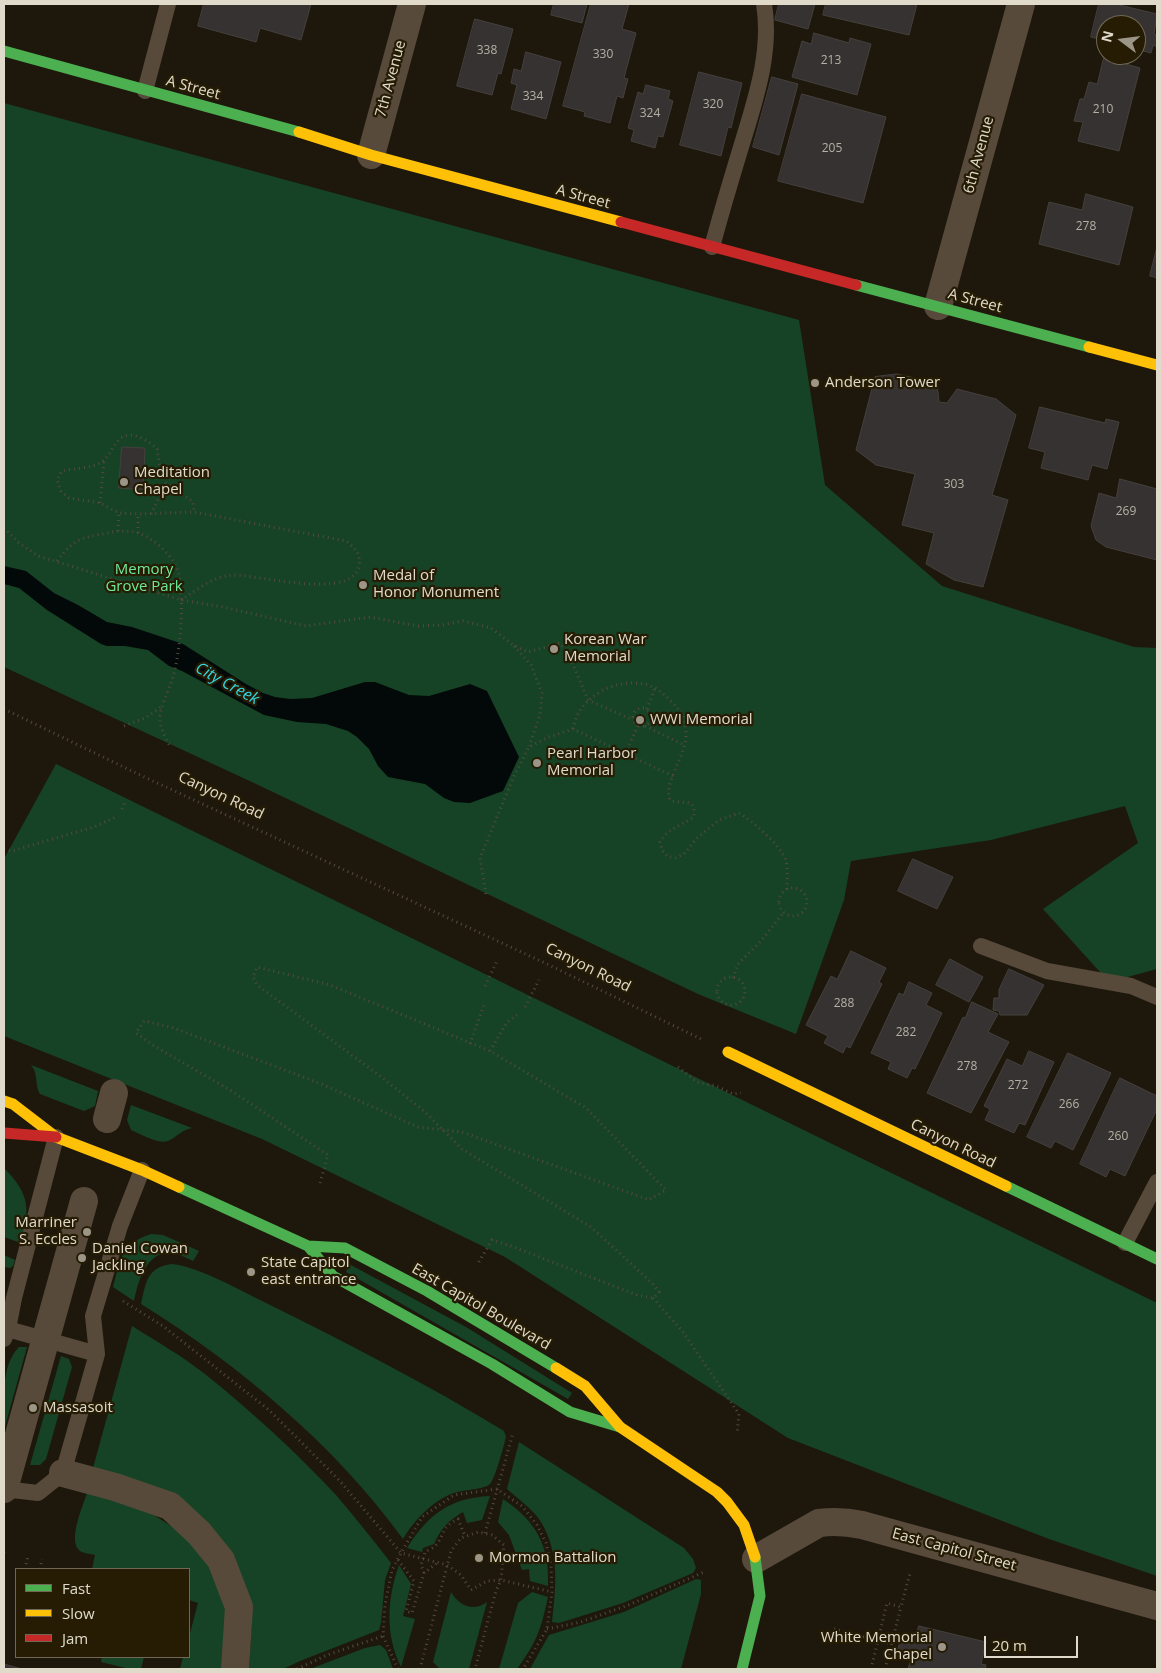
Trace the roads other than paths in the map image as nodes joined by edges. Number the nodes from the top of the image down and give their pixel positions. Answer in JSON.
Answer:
{"nodes":[{"id":1,"x":168,"y":4,"type":"edge"},
{"id":2,"x":412,"y":4,"type":"edge"},
{"id":3,"x":764,"y":4,"type":"edge"},
{"id":4,"x":1021,"y":4,"type":"edge"},
{"id":5,"x":4,"y":51,"type":"edge"},
{"id":6,"x":145,"y":91,"type":"junction"},
{"id":7,"x":371,"y":155,"type":"junction"},
{"id":8,"x":712,"y":247,"type":"junction"},
{"id":9,"x":938,"y":306,"type":"junction"},
{"id":10,"x":1157,"y":365,"type":"edge"},
{"id":11,"x":981,"y":946,"type":"dead end"},
{"id":12,"x":1157,"y":997,"type":"edge"},
{"id":13,"x":728,"y":1052,"type":"road end"},
{"id":14,"x":114,"y":1093,"type":"dead end"},
{"id":15,"x":4,"y":1101,"type":"edge"},
{"id":16,"x":107,"y":1119,"type":"dead end"},
{"id":17,"x":4,"y":1133,"type":"edge"},
{"id":18,"x":56,"y":1137,"type":"junction"},
{"id":19,"x":142,"y":1170,"type":"junction"},
{"id":20,"x":1157,"y":1182,"type":"edge"},
{"id":21,"x":84,"y":1201,"type":"dead end"},
{"id":22,"x":1125,"y":1243,"type":"junction"},
{"id":23,"x":308,"y":1246,"type":"junction"},
{"id":24,"x":1157,"y":1259,"type":"edge"},
{"id":25,"x":9,"y":1299,"type":"edge"},
{"id":26,"x":5,"y":1332,"type":"edge"},
{"id":27,"x":45,"y":1340,"type":"junction"},
{"id":28,"x":97,"y":1354,"type":"junction"},
{"id":29,"x":620,"y":1426,"type":"junction"},
{"id":30,"x":64,"y":1473,"type":"junction"},
{"id":31,"x":4,"y":1489,"type":"edge"},
{"id":32,"x":756,"y":1559,"type":"junction"},
{"id":33,"x":1157,"y":1606,"type":"edge"},
{"id":34,"x":235,"y":1669,"type":"edge"},
{"id":35,"x":742,"y":1669,"type":"edge"}],
"edges":[{"from":1,"to":6,"type":"lane"},
{"from":2,"to":7,"type":"street","name":"7th Avenue"},
{"from":3,"to":8,"type":"lane"},
{"from":4,"to":9,"type":"street","name":"6th Avenue"},
{"from":5,"to":6,"type":"street","name":"A Street"},
{"from":6,"to":7,"type":"street","name":"A Street"},
{"from":7,"to":8,"type":"street","name":"A Street"},
{"from":8,"to":9,"type":"street","name":"A Street"},
{"from":9,"to":10,"type":"street","name":"A Street"},
{"from":11,"to":12,"type":"lane"},
{"from":13,"to":22,"type":"street","name":"Canyon Road"},
{"from":14,"to":16,"type":"street"},
{"from":15,"to":18,"type":"street","name":"East Capitol Boulevard"},
{"from":17,"to":18,"type":"street","name":"East Capitol Boulevard"},
{"from":18,"to":19,"type":"street","name":"East Capitol Boulevard"},
{"from":18,"to":25,"type":"lane"},
{"from":19,"to":23,"type":"street","name":"East Capitol Boulevard"},
{"from":19,"to":28,"type":"lane"},
{"from":20,"to":22,"type":"lane"},
{"from":21,"to":27,"type":"street"},
{"from":22,"to":24,"type":"street","name":"Canyon Road"},
{"from":23,"to":29,"type":"street","name":"East Capitol Boulevard"},
{"from":23,"to":29,"type":"street","name":"East Capitol Boulevard"},
{"from":25,"to":26,"type":"lane"},
{"from":26,"to":27,"type":"lane"},
{"from":27,"to":28,"type":"lane"},
{"from":27,"to":31,"type":"street"},
{"from":28,"to":30,"type":"lane"},
{"from":29,"to":32,"type":"street","name":"East Capitol Boulevard"},
{"from":30,"to":31,"type":"lane"},
{"from":30,"to":34,"type":"street"},
{"from":32,"to":33,"type":"street","name":"East Capitol Street"},
{"from":32,"to":35,"type":"street","name":"East Capitol Boulevard"}]}
